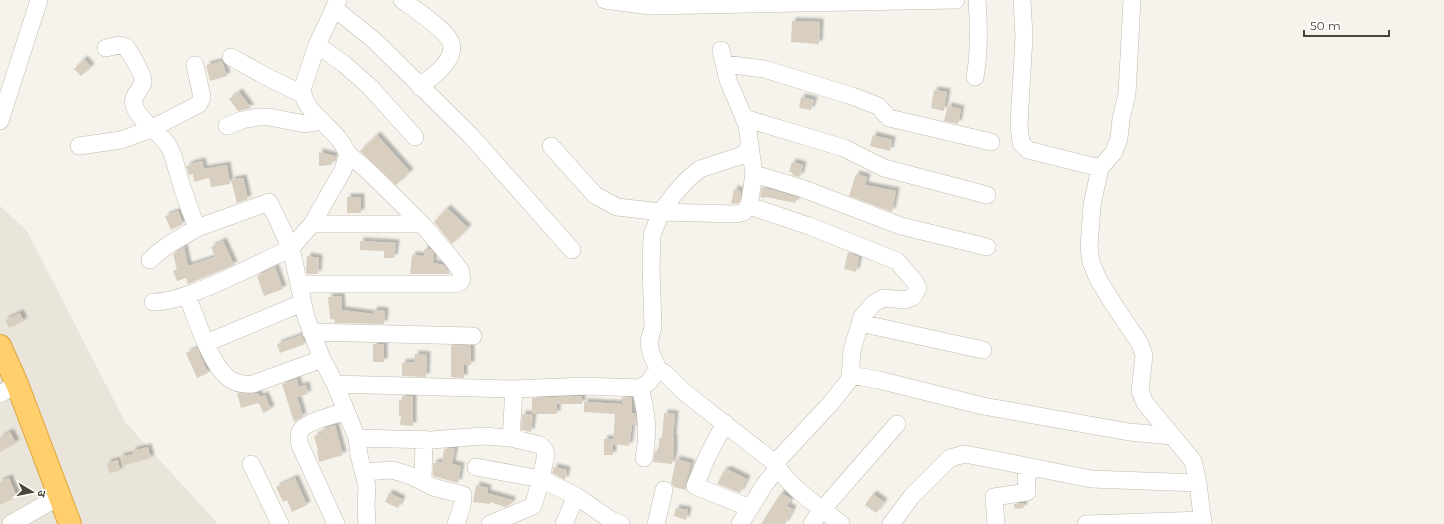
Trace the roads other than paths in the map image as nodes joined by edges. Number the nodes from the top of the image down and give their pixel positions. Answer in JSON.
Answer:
{"nodes":[{"id":1,"x":39,"y":0,"type":"edge"},
{"id":2,"x":402,"y":0,"type":"edge"},
{"id":3,"x":605,"y":0,"type":"edge"},
{"id":4,"x":956,"y":0,"type":"edge"},
{"id":5,"x":977,"y":0,"type":"edge"},
{"id":6,"x":1022,"y":0,"type":"edge"},
{"id":7,"x":1132,"y":0,"type":"edge"},
{"id":8,"x":336,"y":4,"type":"edge"},
{"id":9,"x":317,"y":45,"type":"junction"},
{"id":10,"x":106,"y":48,"type":"dead end"},
{"id":11,"x":231,"y":58,"type":"dead end"},
{"id":12,"x":195,"y":65,"type":"dead end"},
{"id":13,"x":975,"y":77,"type":"dead end"},
{"id":14,"x":420,"y":87,"type":"junction"},
{"id":15,"x":302,"y":94,"type":"junction"},
{"id":16,"x":744,"y":118,"type":"junction"},
{"id":17,"x":0,"y":121,"type":"edge"},
{"id":18,"x":322,"y":121,"type":"junction"},
{"id":19,"x":227,"y":126,"type":"dead end"},
{"id":20,"x":151,"y":129,"type":"junction"},
{"id":21,"x":414,"y":137,"type":"dead end"},
{"id":22,"x":991,"y":142,"type":"dead end"},
{"id":23,"x":79,"y":146,"type":"dead end"},
{"id":24,"x":551,"y":146,"type":"dead end"},
{"id":25,"x":750,"y":146,"type":"junction"},
{"id":26,"x":348,"y":154,"type":"junction"},
{"id":27,"x":1100,"y":168,"type":"junction"},
{"id":28,"x":754,"y":174,"type":"junction"},
{"id":29,"x":987,"y":195,"type":"dead end"},
{"id":30,"x":749,"y":206,"type":"junction"},
{"id":31,"x":661,"y":212,"type":"junction"},
{"id":32,"x":312,"y":224,"type":"junction"},
{"id":33,"x":422,"y":224,"type":"junction"},
{"id":34,"x":197,"y":228,"type":"junction"},
{"id":35,"x":987,"y":247,"type":"dead end"},
{"id":36,"x":291,"y":248,"type":"junction"},
{"id":37,"x":572,"y":250,"type":"dead end"},
{"id":38,"x":150,"y":260,"type":"dead end"},
{"id":39,"x":299,"y":284,"type":"junction"},
{"id":40,"x":187,"y":295,"type":"junction"},
{"id":41,"x":153,"y":302,"type":"dead end"},
{"id":42,"x":302,"y":304,"type":"junction"},
{"id":43,"x":860,"y":323,"type":"junction"},
{"id":44,"x":312,"y":332,"type":"junction"},
{"id":45,"x":473,"y":336,"type":"dead end"},
{"id":46,"x":206,"y":343,"type":"junction"},
{"id":47,"x":0,"y":346,"type":"edge"},
{"id":48,"x":983,"y":350,"type":"dead end"},
{"id":49,"x":322,"y":359,"type":"junction"},
{"id":50,"x":658,"y":369,"type":"junction"},
{"id":51,"x":850,"y":375,"type":"junction"},
{"id":52,"x":335,"y":384,"type":"junction"},
{"id":53,"x":640,"y":388,"type":"junction"},
{"id":54,"x":8,"y":389,"type":"edge"},
{"id":55,"x":514,"y":389,"type":"junction"},
{"id":56,"x":346,"y":411,"type":"junction"},
{"id":57,"x":725,"y":423,"type":"junction"},
{"id":58,"x":897,"y":424,"type":"dead end"},
{"id":59,"x":1172,"y":436,"type":"junction"},
{"id":60,"x":357,"y":438,"type":"junction"},
{"id":61,"x":510,"y":438,"type":"junction"},
{"id":62,"x":424,"y":439,"type":"junction"},
{"id":63,"x":644,"y":458,"type":"dead end"},
{"id":64,"x":251,"y":464,"type":"dead end"},
{"id":65,"x":777,"y":465,"type":"junction"},
{"id":66,"x":1026,"y":466,"type":"junction"},
{"id":67,"x":476,"y":467,"type":"dead end"},
{"id":68,"x":364,"y":472,"type":"junction"},
{"id":69,"x":541,"y":479,"type":"junction"},
{"id":70,"x":423,"y":482,"type":"junction"},
{"id":71,"x":1198,"y":483,"type":"junction"},
{"id":72,"x":664,"y":490,"type":"dead end"},
{"id":73,"x":60,"y":496,"type":"junction"},
{"id":74,"x":576,"y":496,"type":"junction"},
{"id":75,"x":750,"y":508,"type":"junction"},
{"id":76,"x":818,"y":515,"type":"edge"},
{"id":77,"x":1203,"y":522,"type":"edge"},
{"id":78,"x":11,"y":524,"type":"edge"},
{"id":79,"x":70,"y":524,"type":"edge"},
{"id":80,"x":280,"y":524,"type":"edge"},
{"id":81,"x":335,"y":524,"type":"edge"},
{"id":82,"x":339,"y":524,"type":"edge"},
{"id":83,"x":367,"y":524,"type":"edge"},
{"id":84,"x":456,"y":524,"type":"edge"},
{"id":85,"x":490,"y":524,"type":"edge"},
{"id":86,"x":564,"y":524,"type":"edge"},
{"id":87,"x":621,"y":524,"type":"edge"},
{"id":88,"x":656,"y":524,"type":"edge"},
{"id":89,"x":740,"y":524,"type":"edge"},
{"id":90,"x":841,"y":524,"type":"edge"},
{"id":91,"x":891,"y":524,"type":"edge"},
{"id":92,"x":996,"y":524,"type":"edge"},
{"id":93,"x":1086,"y":524,"type":"edge"},
{"id":94,"x":1137,"y":524,"type":"edge"}],
"edges":[{"from":1,"to":17,"type":"street"},
{"from":2,"to":14,"type":"street"},
{"from":3,"to":4,"type":"street"},
{"from":5,"to":13,"type":"street"},
{"from":6,"to":27,"type":"street"},
{"from":7,"to":27,"type":"street"},
{"from":8,"to":9,"type":"street"},
{"from":8,"to":14,"type":"street"},
{"from":9,"to":15,"type":"street"},
{"from":9,"to":21,"type":"street"},
{"from":10,"to":20,"type":"street"},
{"from":11,"to":15,"type":"street"},
{"from":12,"to":20,"type":"street"},
{"from":14,"to":37,"type":"street"},
{"from":15,"to":18,"type":"street"},
{"from":16,"to":22,"type":"street"},
{"from":16,"to":25,"type":"street"},
{"from":16,"to":29,"type":"street"},
{"from":18,"to":19,"type":"street"},
{"from":18,"to":26,"type":"street"},
{"from":20,"to":23,"type":"street"},
{"from":20,"to":34,"type":"street"},
{"from":24,"to":31,"type":"street"},
{"from":25,"to":28,"type":"street"},
{"from":25,"to":31,"type":"street"},
{"from":26,"to":32,"type":"street"},
{"from":26,"to":33,"type":"street"},
{"from":27,"to":59,"type":"street"},
{"from":28,"to":30,"type":"street"},
{"from":28,"to":35,"type":"street"},
{"from":30,"to":31,"type":"street"},
{"from":30,"to":43,"type":"street"},
{"from":31,"to":50,"type":"street"},
{"from":32,"to":33,"type":"street"},
{"from":32,"to":36,"type":"street"},
{"from":33,"to":39,"type":"street"},
{"from":34,"to":36,"type":"street"},
{"from":34,"to":38,"type":"street"},
{"from":36,"to":39,"type":"street"},
{"from":36,"to":40,"type":"street"},
{"from":39,"to":42,"type":"street"},
{"from":40,"to":41,"type":"street"},
{"from":40,"to":46,"type":"street"},
{"from":42,"to":44,"type":"street"},
{"from":42,"to":46,"type":"street"},
{"from":43,"to":48,"type":"street"},
{"from":43,"to":51,"type":"street"},
{"from":44,"to":45,"type":"street"},
{"from":44,"to":49,"type":"street"},
{"from":46,"to":49,"type":"street"},
{"from":47,"to":54,"type":"highway"},
{"from":49,"to":52,"type":"street"},
{"from":50,"to":53,"type":"street"},
{"from":50,"to":57,"type":"street"},
{"from":51,"to":59,"type":"street"},
{"from":51,"to":65,"type":"street"},
{"from":52,"to":55,"type":"street"},
{"from":52,"to":56,"type":"street"},
{"from":53,"to":55,"type":"street"},
{"from":53,"to":63,"type":"street"},
{"from":54,"to":73,"type":"highway"},
{"from":55,"to":61,"type":"street"},
{"from":56,"to":60,"type":"street"},
{"from":56,"to":81,"type":"street"},
{"from":57,"to":65,"type":"street"},
{"from":57,"to":75,"type":"street"},
{"from":58,"to":76,"type":"street"},
{"from":59,"to":71,"type":"street"},
{"from":60,"to":62,"type":"street"},
{"from":60,"to":68,"type":"street"},
{"from":61,"to":62,"type":"street"},
{"from":61,"to":69,"type":"street"},
{"from":62,"to":70,"type":"street"},
{"from":64,"to":80,"type":"street"},
{"from":65,"to":75,"type":"street"},
{"from":65,"to":76,"type":"street"},
{"from":66,"to":71,"type":"street"},
{"from":66,"to":91,"type":"street"},
{"from":66,"to":92,"type":"street"},
{"from":67,"to":69,"type":"street"},
{"from":68,"to":70,"type":"street"},
{"from":68,"to":83,"type":"street"},
{"from":69,"to":74,"type":"street"},
{"from":69,"to":85,"type":"street"},
{"from":70,"to":84,"type":"street"},
{"from":71,"to":77,"type":"street"},
{"from":72,"to":88,"type":"street"},
{"from":73,"to":78,"type":"street"},
{"from":73,"to":79,"type":"highway"},
{"from":74,"to":86,"type":"street"},
{"from":74,"to":87,"type":"street"},
{"from":75,"to":89,"type":"street"},
{"from":76,"to":90,"type":"street"},
{"from":77,"to":94,"type":"street"},
{"from":81,"to":82,"type":"street"},
{"from":93,"to":94,"type":"street"}]}
